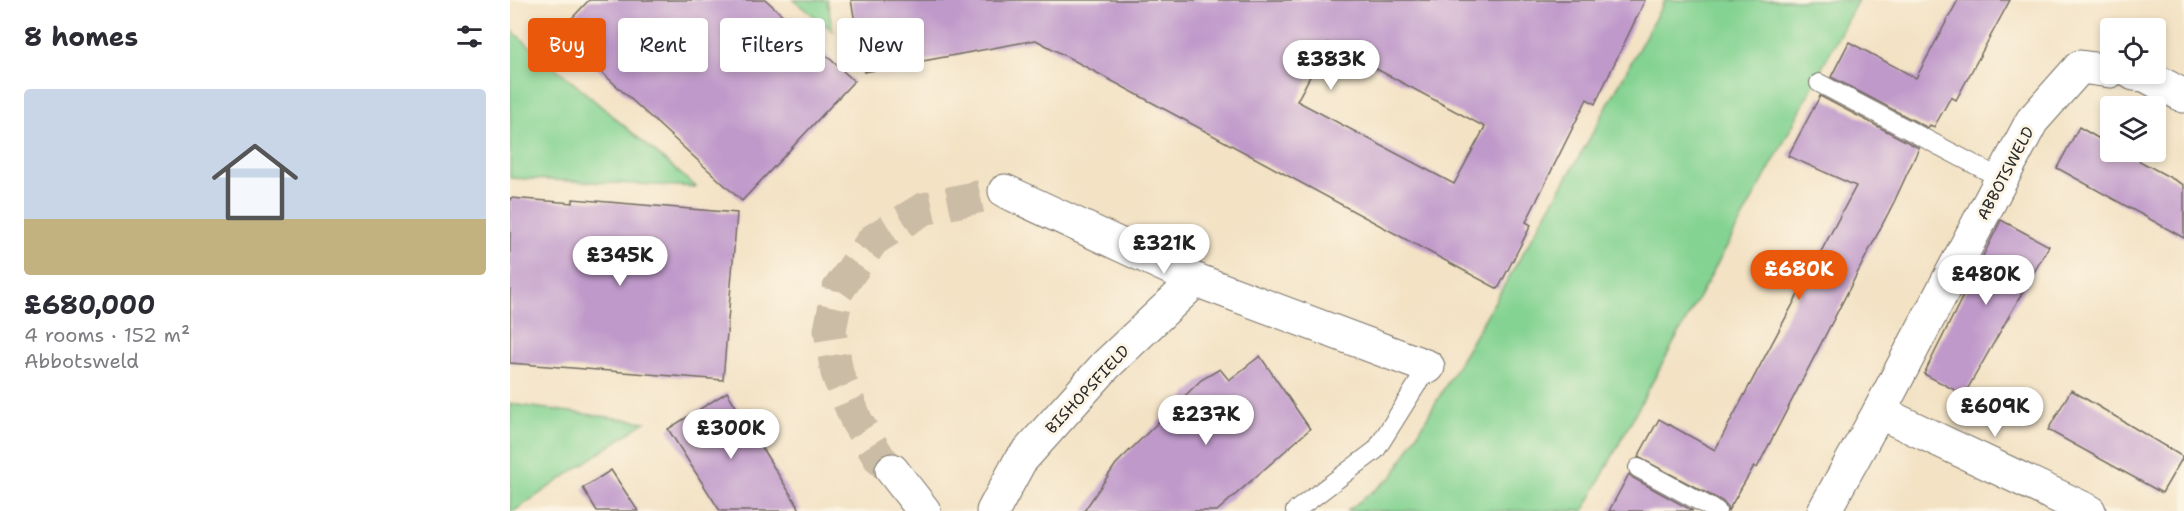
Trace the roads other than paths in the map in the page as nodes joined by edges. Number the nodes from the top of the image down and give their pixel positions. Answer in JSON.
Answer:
{"nodes":[{"id":1,"x":2100,"y":70,"type":"edge"},
{"id":2,"x":1819,"y":83,"type":"dead end"},
{"id":3,"x":2162,"y":84,"type":"edge"},
{"id":4,"x":2184,"y":96,"type":"edge"},
{"id":5,"x":2002,"y":179,"type":"junction"},
{"id":6,"x":1005,"y":191,"type":"tunnel mouth"},
{"id":7,"x":1196,"y":279,"type":"junction"},
{"id":8,"x":1428,"y":367,"type":"joint"},
{"id":9,"x":1879,"y":412,"type":"junction"},
{"id":10,"x":1638,"y":468,"type":"dead end"},
{"id":11,"x":892,"y":470,"type":"tunnel mouth"},
{"id":12,"x":2079,"y":509,"type":"edge"},
{"id":13,"x":924,"y":511,"type":"edge"},
{"id":14,"x":993,"y":511,"type":"edge"},
{"id":15,"x":1295,"y":511,"type":"edge"},
{"id":16,"x":1717,"y":511,"type":"edge"},
{"id":17,"x":1824,"y":511,"type":"edge"}],
"edges":[{"from":1,"to":5,"type":"street","name":"ABBOTSWELD"},
{"from":2,"to":5,"type":"lane"},
{"from":3,"to":4,"type":"street"},
{"from":5,"to":9,"type":"street","name":"ABBOTSWELD"},
{"from":6,"to":7,"type":"street"},
{"from":7,"to":8,"type":"street"},
{"from":7,"to":14,"type":"street","name":"BISHOPSFIELD"},
{"from":8,"to":15,"type":"lane"},
{"from":9,"to":12,"type":"street"},
{"from":9,"to":17,"type":"street","name":"ABBOTSWELD"},
{"from":10,"to":16,"type":"lane"},
{"from":11,"to":13,"type":"street"}]}
